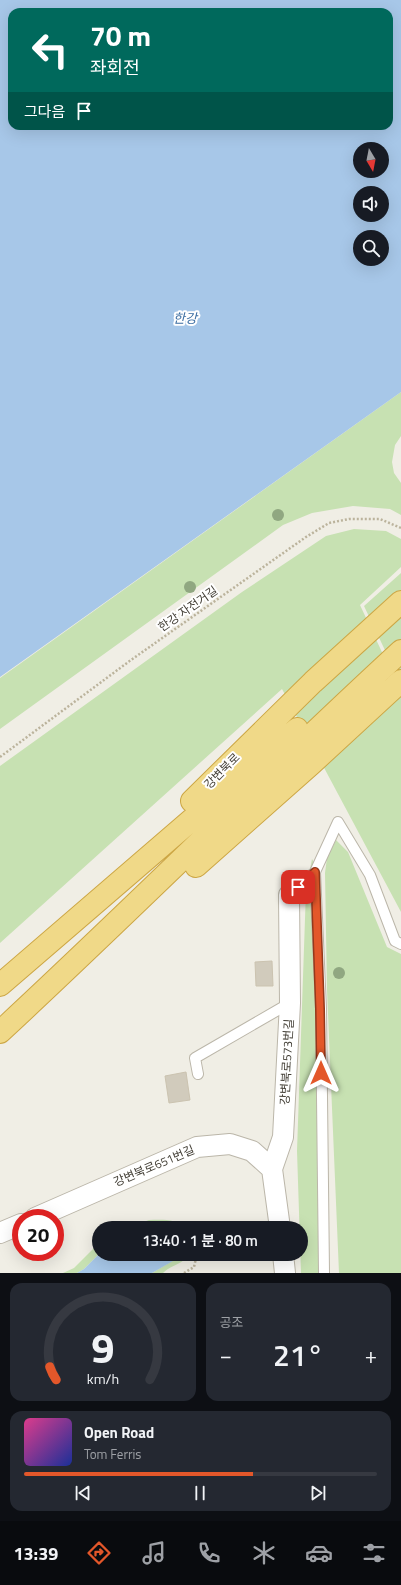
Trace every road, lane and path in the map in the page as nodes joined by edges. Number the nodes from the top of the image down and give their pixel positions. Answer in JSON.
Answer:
{"nodes":[{"id":1,"x":401,"y":528,"type":"edge"},
{"id":2,"x":401,"y":602,"type":"edge"},
{"id":3,"x":401,"y":634,"type":"edge"},
{"id":4,"x":401,"y":651,"type":"edge"},
{"id":5,"x":401,"y":681,"type":"edge"},
{"id":6,"x":312,"y":724,"type":"junction"},
{"id":7,"x":0,"y":757,"type":"edge"},
{"id":8,"x":315,"y":872,"type":"junction"},
{"id":9,"x":289,"y":895,"type":"joint"},
{"id":10,"x":46,"y":944,"type":"junction"},
{"id":11,"x":401,"y":944,"type":"edge"},
{"id":12,"x":85,"y":954,"type":"junction"},
{"id":13,"x":0,"y":985,"type":"edge"},
{"id":14,"x":290,"y":1004,"type":"junction"},
{"id":15,"x":0,"y":1032,"type":"edge"},
{"id":16,"x":198,"y":1074,"type":"dead end"},
{"id":17,"x":272,"y":1169,"type":"junction"},
{"id":18,"x":56,"y":1209,"type":"edge"},
{"id":19,"x":279,"y":1221,"type":"edge"},
{"id":20,"x":12,"y":1228,"type":"edge"},
{"id":21,"x":0,"y":1233,"type":"edge"},
{"id":22,"x":195,"y":1261,"type":"edge"},
{"id":23,"x":284,"y":1261,"type":"edge"},
{"id":24,"x":184,"y":1273,"type":"edge"},
{"id":25,"x":285,"y":1273,"type":"edge"},
{"id":26,"x":324,"y":1273,"type":"edge"}],
"edges":[{"from":1,"to":7,"type":"path","name":"한강 자전거길"},
{"from":2,"to":10,"type":"highway","name":"강변북로"},
{"from":3,"to":6,"type":"highway","name":"강변북로"},
{"from":4,"to":6,"type":"highway","name":"강변북로"},
{"from":5,"to":12,"type":"highway","name":"강변북로"},
{"from":6,"to":10,"type":"highway","name":"강변북로"},
{"from":6,"to":12,"type":"highway","name":"강변북로"},
{"from":8,"to":9,"type":"lane"},
{"from":8,"to":11,"type":"lane"},
{"from":8,"to":26,"type":"lane"},
{"from":9,"to":14,"type":"street","name":"강변북로573번길"},
{"from":10,"to":13,"type":"highway","name":"강변북로"},
{"from":12,"to":15,"type":"highway","name":"강변북로"},
{"from":14,"to":16,"type":"lane"},
{"from":14,"to":17,"type":"street","name":"강변북로573번길"},
{"from":17,"to":18,"type":"street","name":"강변북로651번길"},
{"from":17,"to":19,"type":"street","name":"강변북로573번길"},
{"from":20,"to":21,"type":"street"},
{"from":22,"to":24,"type":"path"},
{"from":23,"to":25,"type":"street"}]}
